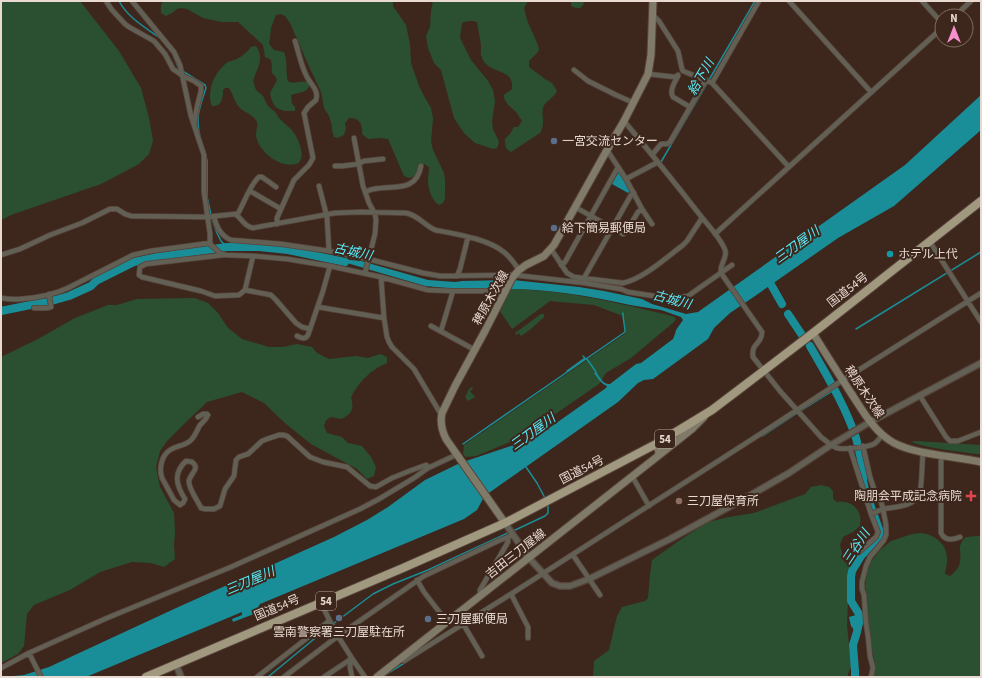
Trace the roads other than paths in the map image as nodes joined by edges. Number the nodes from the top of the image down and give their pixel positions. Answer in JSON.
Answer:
{"nodes":[{"id":1,"x":106,"y":1,"type":"edge"},
{"id":2,"x":132,"y":1,"type":"edge"},
{"id":3,"x":653,"y":1,"type":"edge"},
{"id":4,"x":759,"y":1,"type":"edge"},
{"id":5,"x":789,"y":1,"type":"edge"},
{"id":6,"x":922,"y":1,"type":"edge"},
{"id":7,"x":971,"y":1,"type":"edge"},
{"id":8,"x":964,"y":8,"type":"edge"},
{"id":9,"x":934,"y":14,"type":"edge"},
{"id":10,"x":653,"y":15,"type":"junction"},
{"id":11,"x":934,"y":35,"type":"edge"},
{"id":12,"x":295,"y":41,"type":"dead end"},
{"id":13,"x":574,"y":70,"type":"dead end"},
{"id":14,"x":682,"y":70,"type":"junction"},
{"id":15,"x":182,"y":73,"type":"junction"},
{"id":16,"x":648,"y":74,"type":"junction"},
{"id":17,"x":678,"y":76,"type":"junction"},
{"id":18,"x":709,"y":81,"type":"junction"},
{"id":19,"x":871,"y":92,"type":"junction"},
{"id":20,"x":634,"y":104,"type":"junction"},
{"id":21,"x":690,"y":107,"type":"junction"},
{"id":22,"x":624,"y":121,"type":"junction"},
{"id":23,"x":194,"y":127,"type":"junction"},
{"id":24,"x":354,"y":138,"type":"dead end"},
{"id":25,"x":607,"y":150,"type":"junction"},
{"id":26,"x":652,"y":155,"type":"junction"},
{"id":27,"x":383,"y":159,"type":"dead end"},
{"id":28,"x":658,"y":162,"type":"junction"},
{"id":29,"x":358,"y":164,"type":"junction"},
{"id":30,"x":335,"y":166,"type":"dead end"},
{"id":31,"x":421,"y":166,"type":"dead end"},
{"id":32,"x":789,"y":167,"type":"junction"},
{"id":33,"x":619,"y":168,"type":"junction"},
{"id":34,"x":626,"y":179,"type":"junction"},
{"id":35,"x":318,"y":186,"type":"dead end"},
{"id":36,"x":276,"y":187,"type":"dead end"},
{"id":37,"x":250,"y":190,"type":"junction"},
{"id":38,"x":365,"y":192,"type":"junction"},
{"id":39,"x":634,"y":193,"type":"junction"},
{"id":40,"x":981,"y":202,"type":"edge"},
{"id":41,"x":576,"y":207,"type":"junction"},
{"id":42,"x":281,"y":208,"type":"junction"},
{"id":43,"x":642,"y":209,"type":"junction"},
{"id":44,"x":374,"y":212,"type":"junction"},
{"id":45,"x":237,"y":214,"type":"junction"},
{"id":46,"x":326,"y":215,"type":"junction"},
{"id":47,"x":591,"y":216,"type":"junction"},
{"id":48,"x":211,"y":217,"type":"junction"},
{"id":49,"x":702,"y":218,"type":"junction"},
{"id":50,"x":277,"y":224,"type":"junction"},
{"id":51,"x":652,"y":224,"type":"dead end"},
{"id":52,"x":612,"y":228,"type":"junction"},
{"id":53,"x":715,"y":234,"type":"junction"},
{"id":54,"x":468,"y":237,"type":"junction"},
{"id":55,"x":930,"y":242,"type":"junction"},
{"id":56,"x":210,"y":244,"type":"junction"},
{"id":57,"x":551,"y":249,"type":"junction"},
{"id":58,"x":329,"y":251,"type":"junction"},
{"id":59,"x":222,"y":254,"type":"junction"},
{"id":60,"x":1,"y":255,"type":"edge"},
{"id":61,"x":253,"y":256,"type":"junction"},
{"id":62,"x":368,"y":260,"type":"junction"},
{"id":63,"x":561,"y":265,"type":"junction"},
{"id":64,"x":732,"y":265,"type":"dead end"},
{"id":65,"x":330,"y":266,"type":"junction"},
{"id":66,"x":365,"y":273,"type":"junction"},
{"id":67,"x":722,"y":273,"type":"junction"},
{"id":68,"x":515,"y":274,"type":"junction"},
{"id":69,"x":457,"y":276,"type":"junction"},
{"id":70,"x":380,"y":277,"type":"junction"},
{"id":71,"x":584,"y":278,"type":"junction"},
{"id":72,"x":246,"y":290,"type":"junction"},
{"id":73,"x":453,"y":291,"type":"junction"},
{"id":74,"x":504,"y":292,"type":"junction"},
{"id":75,"x":981,"y":293,"type":"edge"},
{"id":76,"x":49,"y":295,"type":"junction"},
{"id":77,"x":1,"y":298,"type":"edge"},
{"id":78,"x":968,"y":301,"type":"junction"},
{"id":79,"x":318,"y":307,"type":"junction"},
{"id":80,"x":34,"y":308,"type":"dead end"},
{"id":81,"x":384,"y":318,"type":"junction"},
{"id":82,"x":981,"y":322,"type":"edge"},
{"id":83,"x":431,"y":326,"type":"dead end"},
{"id":84,"x":310,"y":329,"type":"junction"},
{"id":85,"x":441,"y":332,"type":"junction"},
{"id":86,"x":813,"y":333,"type":"junction"},
{"id":87,"x":297,"y":336,"type":"dead end"},
{"id":88,"x":475,"y":350,"type":"junction"},
{"id":89,"x":981,"y":363,"type":"edge"},
{"id":90,"x":764,"y":371,"type":"junction"},
{"id":91,"x":843,"y":380,"type":"junction"},
{"id":92,"x":920,"y":396,"type":"junction"},
{"id":93,"x":712,"y":410,"type":"junction"},
{"id":94,"x":797,"y":410,"type":"junction"},
{"id":95,"x":442,"y":413,"type":"junction"},
{"id":96,"x":198,"y":417,"type":"dead end"},
{"id":97,"x":870,"y":422,"type":"junction"},
{"id":98,"x":981,"y":432,"type":"edge"},
{"id":99,"x":882,"y":435,"type":"junction"},
{"id":100,"x":656,"y":444,"type":"junction"},
{"id":101,"x":832,"y":445,"type":"junction"},
{"id":102,"x":863,"y":446,"type":"junction"},
{"id":103,"x":850,"y":448,"type":"junction"},
{"id":104,"x":923,"y":452,"type":"junction"},
{"id":105,"x":942,"y":455,"type":"junction"},
{"id":106,"x":457,"y":456,"type":"junction"},
{"id":107,"x":658,"y":456,"type":"junction"},
{"id":108,"x":981,"y":462,"type":"edge"},
{"id":109,"x":429,"y":467,"type":"junction"},
{"id":110,"x":632,"y":476,"type":"junction"},
{"id":111,"x":649,"y":506,"type":"junction"},
{"id":112,"x":883,"y":510,"type":"junction"},
{"id":113,"x":873,"y":513,"type":"junction"},
{"id":114,"x":508,"y":529,"type":"junction"},
{"id":115,"x":960,"y":537,"type":"dead end"},
{"id":116,"x":859,"y":552,"type":"dead end"},
{"id":117,"x":573,"y":555,"type":"junction"},
{"id":118,"x":529,"y":558,"type":"junction"},
{"id":119,"x":544,"y":574,"type":"junction"},
{"id":120,"x":588,"y":579,"type":"junction"},
{"id":121,"x":416,"y":580,"type":"junction"},
{"id":122,"x":511,"y":594,"type":"junction"},
{"id":123,"x":600,"y":595,"type":"dead end"},
{"id":124,"x":480,"y":596,"type":"junction"},
{"id":125,"x":321,"y":603,"type":"junction"},
{"id":126,"x":455,"y":616,"type":"junction"},
{"id":127,"x":448,"y":621,"type":"junction"},
{"id":128,"x":331,"y":624,"type":"junction"},
{"id":129,"x":463,"y":624,"type":"junction"},
{"id":130,"x":338,"y":636,"type":"junction"},
{"id":131,"x":528,"y":638,"type":"dead end"},
{"id":132,"x":30,"y":654,"type":"junction"},
{"id":133,"x":482,"y":656,"type":"dead end"},
{"id":134,"x":402,"y":658,"type":"junction"},
{"id":135,"x":351,"y":659,"type":"junction"},
{"id":136,"x":176,"y":664,"type":"junction"},
{"id":137,"x":1,"y":668,"type":"edge"},
{"id":138,"x":40,"y":677,"type":"edge"},
{"id":139,"x":146,"y":677,"type":"edge"},
{"id":140,"x":181,"y":677,"type":"edge"},
{"id":141,"x":257,"y":677,"type":"edge"},
{"id":142,"x":284,"y":677,"type":"edge"},
{"id":143,"x":324,"y":677,"type":"edge"},
{"id":144,"x":352,"y":677,"type":"edge"},
{"id":145,"x":365,"y":677,"type":"edge"},
{"id":146,"x":377,"y":677,"type":"edge"},
{"id":147,"x":870,"y":677,"type":"edge"}],
"edges":[{"from":1,"to":15,"type":"street"},
{"from":2,"to":15,"type":"street"},
{"from":3,"to":10,"type":"main road","name":"稗原木次線"},
{"from":4,"to":18,"type":"street"},
{"from":5,"to":19,"type":"street"},
{"from":6,"to":9,"type":"street"},
{"from":7,"to":8,"type":"street"},
{"from":10,"to":14,"type":"street"},
{"from":10,"to":16,"type":"main road","name":"稗原木次線"},
{"from":11,"to":19,"type":"street"},
{"from":12,"to":42,"type":"street"},
{"from":13,"to":20,"type":"street"},
{"from":14,"to":17,"type":"street"},
{"from":14,"to":18,"type":"street"},
{"from":15,"to":23,"type":"street"},
{"from":15,"to":23,"type":"street"},
{"from":16,"to":17,"type":"street"},
{"from":16,"to":20,"type":"main road","name":"稗原木次線"},
{"from":17,"to":21,"type":"street"},
{"from":18,"to":21,"type":"street"},
{"from":18,"to":32,"type":"street"},
{"from":19,"to":32,"type":"street"},
{"from":20,"to":22,"type":"main road","name":"稗原木次線"},
{"from":21,"to":26,"type":"street"},
{"from":22,"to":25,"type":"main road","name":"稗原木次線"},
{"from":22,"to":26,"type":"street"},
{"from":23,"to":48,"type":"street"},
{"from":24,"to":29,"type":"street"},
{"from":25,"to":33,"type":"street"},
{"from":25,"to":41,"type":"main road","name":"稗原木次線"},
{"from":26,"to":28,"type":"street"},
{"from":27,"to":29,"type":"street"},
{"from":28,"to":34,"type":"street"},
{"from":28,"to":49,"type":"street"},
{"from":29,"to":30,"type":"street"},
{"from":29,"to":38,"type":"street"},
{"from":31,"to":38,"type":"street"},
{"from":32,"to":53,"type":"street"},
{"from":33,"to":34,"type":"street"},
{"from":33,"to":47,"type":"street"},
{"from":34,"to":39,"type":"street"},
{"from":35,"to":46,"type":"street"},
{"from":36,"to":37,"type":"street"},
{"from":37,"to":42,"type":"street"},
{"from":37,"to":45,"type":"street"},
{"from":38,"to":44,"type":"street"},
{"from":39,"to":43,"type":"street"},
{"from":39,"to":52,"type":"street"},
{"from":40,"to":55,"type":"highway","name":"国道54号","number":"54"},
{"from":41,"to":47,"type":"street"},
{"from":41,"to":57,"type":"main road","name":"稗原木次線"},
{"from":42,"to":50,"type":"street"},
{"from":43,"to":51,"type":"street"},
{"from":43,"to":52,"type":"street"},
{"from":44,"to":46,"type":"street"},
{"from":44,"to":54,"type":"street"},
{"from":44,"to":62,"type":"street"},
{"from":45,"to":48,"type":"street"},
{"from":45,"to":50,"type":"street"},
{"from":46,"to":50,"type":"street"},
{"from":46,"to":58,"type":"street"},
{"from":47,"to":52,"type":"street"},
{"from":47,"to":63,"type":"street"},
{"from":48,"to":56,"type":"street"},
{"from":48,"to":58,"type":"street"},
{"from":48,"to":60,"type":"street"},
{"from":49,"to":53,"type":"street"},
{"from":49,"to":71,"type":"street"},
{"from":52,"to":71,"type":"street"},
{"from":53,"to":67,"type":"street"},
{"from":54,"to":68,"type":"street"},
{"from":54,"to":69,"type":"street"},
{"from":55,"to":78,"type":"street"},
{"from":55,"to":86,"type":"highway","name":"国道54号","number":"54"},
{"from":56,"to":59,"type":"street"},
{"from":56,"to":76,"type":"street"},
{"from":57,"to":63,"type":"street"},
{"from":57,"to":68,"type":"main road","name":"稗原木次線"},
{"from":58,"to":62,"type":"street"},
{"from":59,"to":61,"type":"street"},
{"from":59,"to":72,"type":"street"},
{"from":61,"to":65,"type":"street"},
{"from":61,"to":72,"type":"street"},
{"from":62,"to":66,"type":"street"},
{"from":62,"to":69,"type":"street"},
{"from":63,"to":71,"type":"street"},
{"from":64,"to":67,"type":"street"},
{"from":65,"to":66,"type":"street"},
{"from":65,"to":79,"type":"street"},
{"from":66,"to":70,"type":"street"},
{"from":67,"to":68,"type":"street"},
{"from":67,"to":90,"type":"street"},
{"from":68,"to":69,"type":"street"},
{"from":68,"to":74,"type":"main road","name":"稗原木次線"},
{"from":70,"to":73,"type":"street"},
{"from":70,"to":81,"type":"street"},
{"from":72,"to":84,"type":"street"},
{"from":73,"to":74,"type":"street"},
{"from":73,"to":85,"type":"street"},
{"from":74,"to":88,"type":"main road","name":"稗原木次線"},
{"from":75,"to":78,"type":"street"},
{"from":76,"to":77,"type":"street"},
{"from":76,"to":80,"type":"street"},
{"from":78,"to":82,"type":"street"},
{"from":78,"to":91,"type":"street"},
{"from":79,"to":81,"type":"street"},
{"from":79,"to":84,"type":"street"},
{"from":81,"to":95,"type":"street"},
{"from":83,"to":85,"type":"street"},
{"from":84,"to":87,"type":"street"},
{"from":85,"to":88,"type":"street"},
{"from":86,"to":90,"type":"highway","name":"国道54号","number":"54"},
{"from":86,"to":91,"type":"main road","name":"稗原木次線"},
{"from":88,"to":95,"type":"main road","name":"稗原木次線"},
{"from":89,"to":92,"type":"street"},
{"from":90,"to":93,"type":"highway","name":"国道54号","number":"54"},
{"from":90,"to":94,"type":"street"},
{"from":91,"to":94,"type":"street"},
{"from":91,"to":97,"type":"main road","name":"稗原木次線"},
{"from":92,"to":97,"type":"street"},
{"from":92,"to":98,"type":"street"},
{"from":93,"to":100,"type":"highway","name":"国道54号","number":"54"},
{"from":93,"to":107,"type":"main road","name":"吉田三刀屋線"},
{"from":94,"to":101,"type":"street"},
{"from":94,"to":111,"type":"street"},
{"from":95,"to":106,"type":"main road","name":"稗原木次線"},
{"from":96,"to":109,"type":"street"},
{"from":97,"to":99,"type":"main road","name":"稗原木次線"},
{"from":97,"to":101,"type":"street"},
{"from":99,"to":102,"type":"street"},
{"from":99,"to":104,"type":"main road","name":"稗原木次線"},
{"from":100,"to":107,"type":"main road"},
{"from":100,"to":114,"type":"highway","name":"国道54号","number":"54"},
{"from":101,"to":103,"type":"street"},
{"from":101,"to":120,"type":"street"},
{"from":102,"to":103,"type":"street"},
{"from":102,"to":112,"type":"street"},
{"from":103,"to":113,"type":"street"},
{"from":104,"to":105,"type":"main road","name":"稗原木次線"},
{"from":104,"to":112,"type":"street"},
{"from":105,"to":108,"type":"main road","name":"稗原木次線"},
{"from":105,"to":115,"type":"street"},
{"from":106,"to":109,"type":"street"},
{"from":106,"to":114,"type":"main road","name":"稗原木次線"},
{"from":107,"to":110,"type":"main road","name":"吉田三刀屋線"},
{"from":109,"to":132,"type":"street"},
{"from":110,"to":111,"type":"street"},
{"from":110,"to":118,"type":"main road","name":"吉田三刀屋線"},
{"from":111,"to":117,"type":"street"},
{"from":112,"to":113,"type":"street"},
{"from":112,"to":147,"type":"street"},
{"from":113,"to":116,"type":"street"},
{"from":114,"to":118,"type":"street"},
{"from":114,"to":121,"type":"street"},
{"from":114,"to":124,"type":"street"},
{"from":114,"to":125,"type":"highway","name":"国道54号","number":"54"},
{"from":117,"to":119,"type":"street"},
{"from":117,"to":120,"type":"street"},
{"from":118,"to":119,"type":"street"},
{"from":118,"to":124,"type":"main road","name":"吉田三刀屋線"},
{"from":119,"to":120,"type":"street"},
{"from":119,"to":122,"type":"street"},
{"from":120,"to":123,"type":"street"},
{"from":121,"to":127,"type":"street"},
{"from":121,"to":130,"type":"street"},
{"from":122,"to":129,"type":"street"},
{"from":122,"to":131,"type":"street"},
{"from":124,"to":126,"type":"main road","name":"吉田三刀屋線"},
{"from":125,"to":128,"type":"street"},
{"from":125,"to":136,"type":"highway","name":"国道54号","number":"54"},
{"from":126,"to":127,"type":"main road","name":"吉田三刀屋線"},
{"from":126,"to":129,"type":"street"},
{"from":127,"to":134,"type":"main road","name":"吉田三刀屋線"},
{"from":128,"to":130,"type":"street"},
{"from":128,"to":141,"type":"street"},
{"from":129,"to":133,"type":"street"},
{"from":129,"to":134,"type":"street"},
{"from":130,"to":135,"type":"street"},
{"from":130,"to":142,"type":"street"},
{"from":132,"to":137,"type":"street"},
{"from":132,"to":138,"type":"street"},
{"from":134,"to":146,"type":"main road","name":"吉田三刀屋線"},
{"from":135,"to":143,"type":"street"},
{"from":135,"to":144,"type":"street"},
{"from":135,"to":145,"type":"street"},
{"from":136,"to":139,"type":"highway","name":"国道54号","number":"54"},
{"from":136,"to":140,"type":"street"}]}
